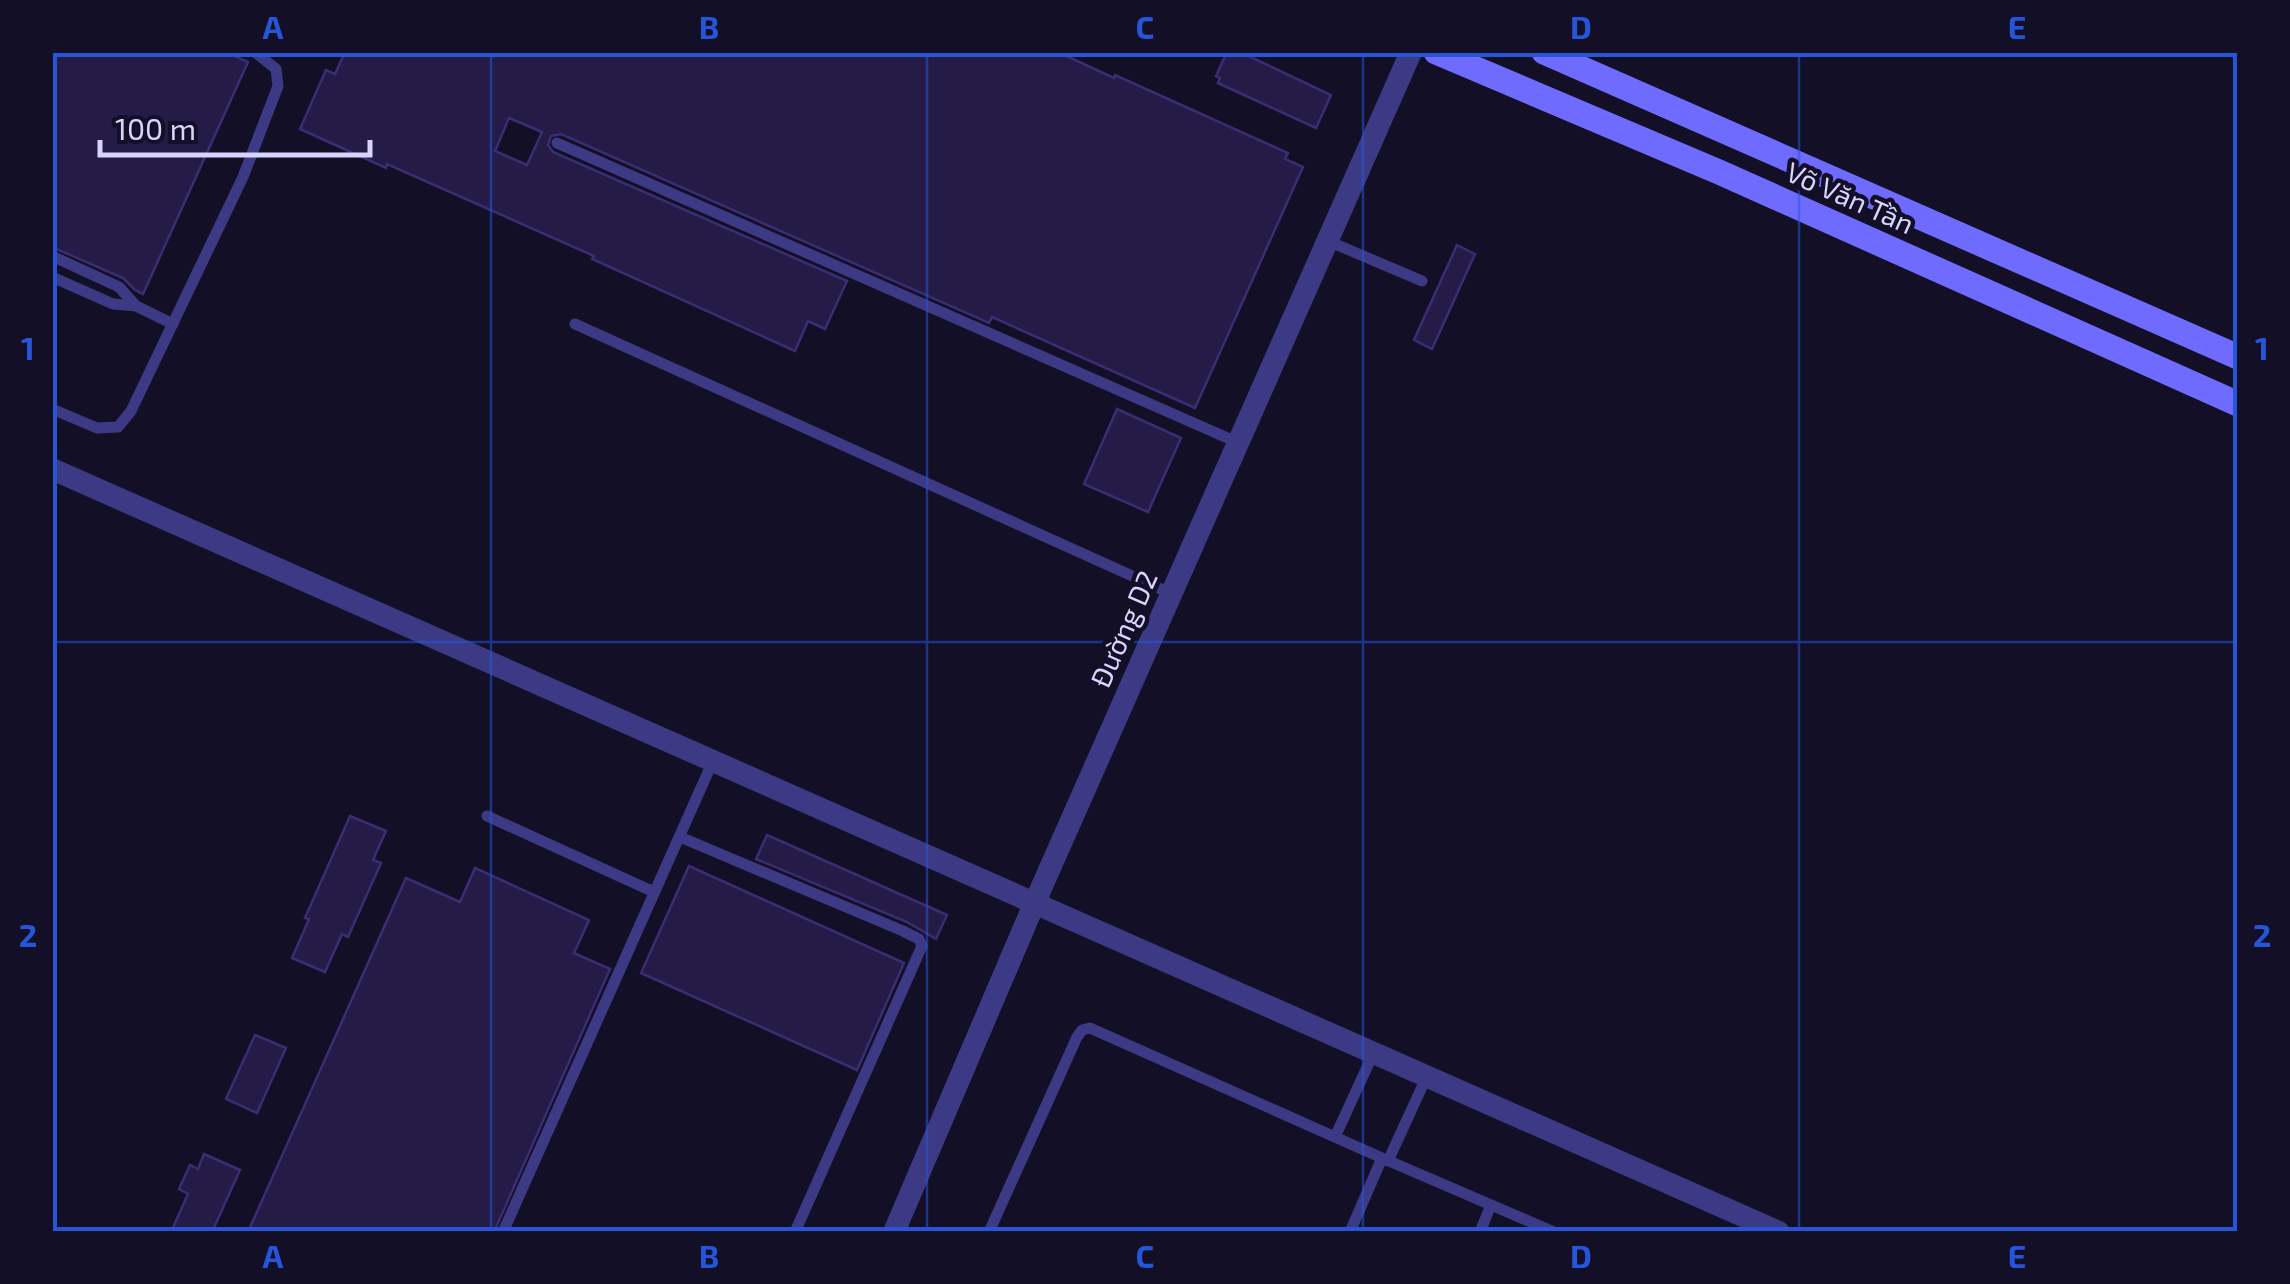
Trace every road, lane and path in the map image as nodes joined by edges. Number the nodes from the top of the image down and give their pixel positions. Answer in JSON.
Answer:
{"nodes":[{"id":1,"x":255,"y":52,"type":"edge"},
{"id":2,"x":1412,"y":52,"type":"edge"},
{"id":3,"x":1436,"y":52,"type":"edge"},
{"id":4,"x":1544,"y":52,"type":"edge"},
{"id":5,"x":557,"y":144,"type":"dead end"},
{"id":6,"x":1328,"y":241,"type":"junction"},
{"id":7,"x":52,"y":256,"type":"edge"},
{"id":8,"x":52,"y":277,"type":"edge"},
{"id":9,"x":1422,"y":281,"type":"dead end"},
{"id":10,"x":136,"y":306,"type":"junction"},
{"id":11,"x":173,"y":324,"type":"junction"},
{"id":12,"x":575,"y":324,"type":"dead end"},
{"id":13,"x":2238,"y":357,"type":"edge"},
{"id":14,"x":2238,"y":404,"type":"edge"},
{"id":15,"x":52,"y":409,"type":"edge"},
{"id":16,"x":1239,"y":443,"type":"junction"},
{"id":17,"x":52,"y":469,"type":"edge"},
{"id":18,"x":1172,"y":594,"type":"junction"},
{"id":19,"x":714,"y":761,"type":"junction"},
{"id":20,"x":487,"y":816,"type":"dead end"},
{"id":21,"x":680,"y":836,"type":"junction"},
{"id":22,"x":654,"y":892,"type":"junction"},
{"id":23,"x":1036,"y":902,"type":"junction"},
{"id":24,"x":1374,"y":1052,"type":"junction"},
{"id":25,"x":1427,"y":1076,"type":"junction"},
{"id":26,"x":1335,"y":1137,"type":"junction"},
{"id":27,"x":1385,"y":1160,"type":"junction"},
{"id":28,"x":1492,"y":1205,"type":"junction"},
{"id":29,"x":505,"y":1229,"type":"edge"},
{"id":30,"x":520,"y":1232,"type":"edge"},
{"id":31,"x":795,"y":1232,"type":"edge"},
{"id":32,"x":894,"y":1232,"type":"edge"},
{"id":33,"x":989,"y":1232,"type":"edge"},
{"id":34,"x":1350,"y":1232,"type":"edge"},
{"id":35,"x":1480,"y":1232,"type":"edge"},
{"id":36,"x":1554,"y":1232,"type":"edge"},
{"id":37,"x":1778,"y":1232,"type":"edge"}],
"edges":[{"from":1,"to":11,"type":"lane"},
{"from":2,"to":6,"type":"street","name":"Đường D2"},
{"from":3,"to":14,"type":"street","name":"Võ Văn Tần"},
{"from":4,"to":13,"type":"street","name":"Võ Văn Tần"},
{"from":5,"to":16,"type":"lane"},
{"from":6,"to":9,"type":"lane"},
{"from":6,"to":16,"type":"street","name":"Đường D2"},
{"from":7,"to":10,"type":"lane"},
{"from":8,"to":10,"type":"lane"},
{"from":10,"to":11,"type":"lane"},
{"from":11,"to":15,"type":"lane"},
{"from":12,"to":18,"type":"lane"},
{"from":16,"to":18,"type":"street","name":"Đường D2"},
{"from":17,"to":19,"type":"street"},
{"from":18,"to":23,"type":"street","name":"Đường D2"},
{"from":19,"to":21,"type":"lane"},
{"from":19,"to":23,"type":"street"},
{"from":20,"to":22,"type":"lane"},
{"from":21,"to":22,"type":"lane"},
{"from":21,"to":31,"type":"lane"},
{"from":22,"to":29,"type":"lane"},
{"from":23,"to":24,"type":"street"},
{"from":23,"to":32,"type":"street","name":"Đường D2"},
{"from":24,"to":25,"type":"street"},
{"from":24,"to":26,"type":"lane"},
{"from":25,"to":27,"type":"lane"},
{"from":25,"to":37,"type":"street"},
{"from":26,"to":27,"type":"lane"},
{"from":26,"to":33,"type":"lane"},
{"from":27,"to":28,"type":"lane"},
{"from":27,"to":34,"type":"lane"},
{"from":28,"to":35,"type":"lane"},
{"from":28,"to":36,"type":"lane"},
{"from":29,"to":30,"type":"lane"}]}
